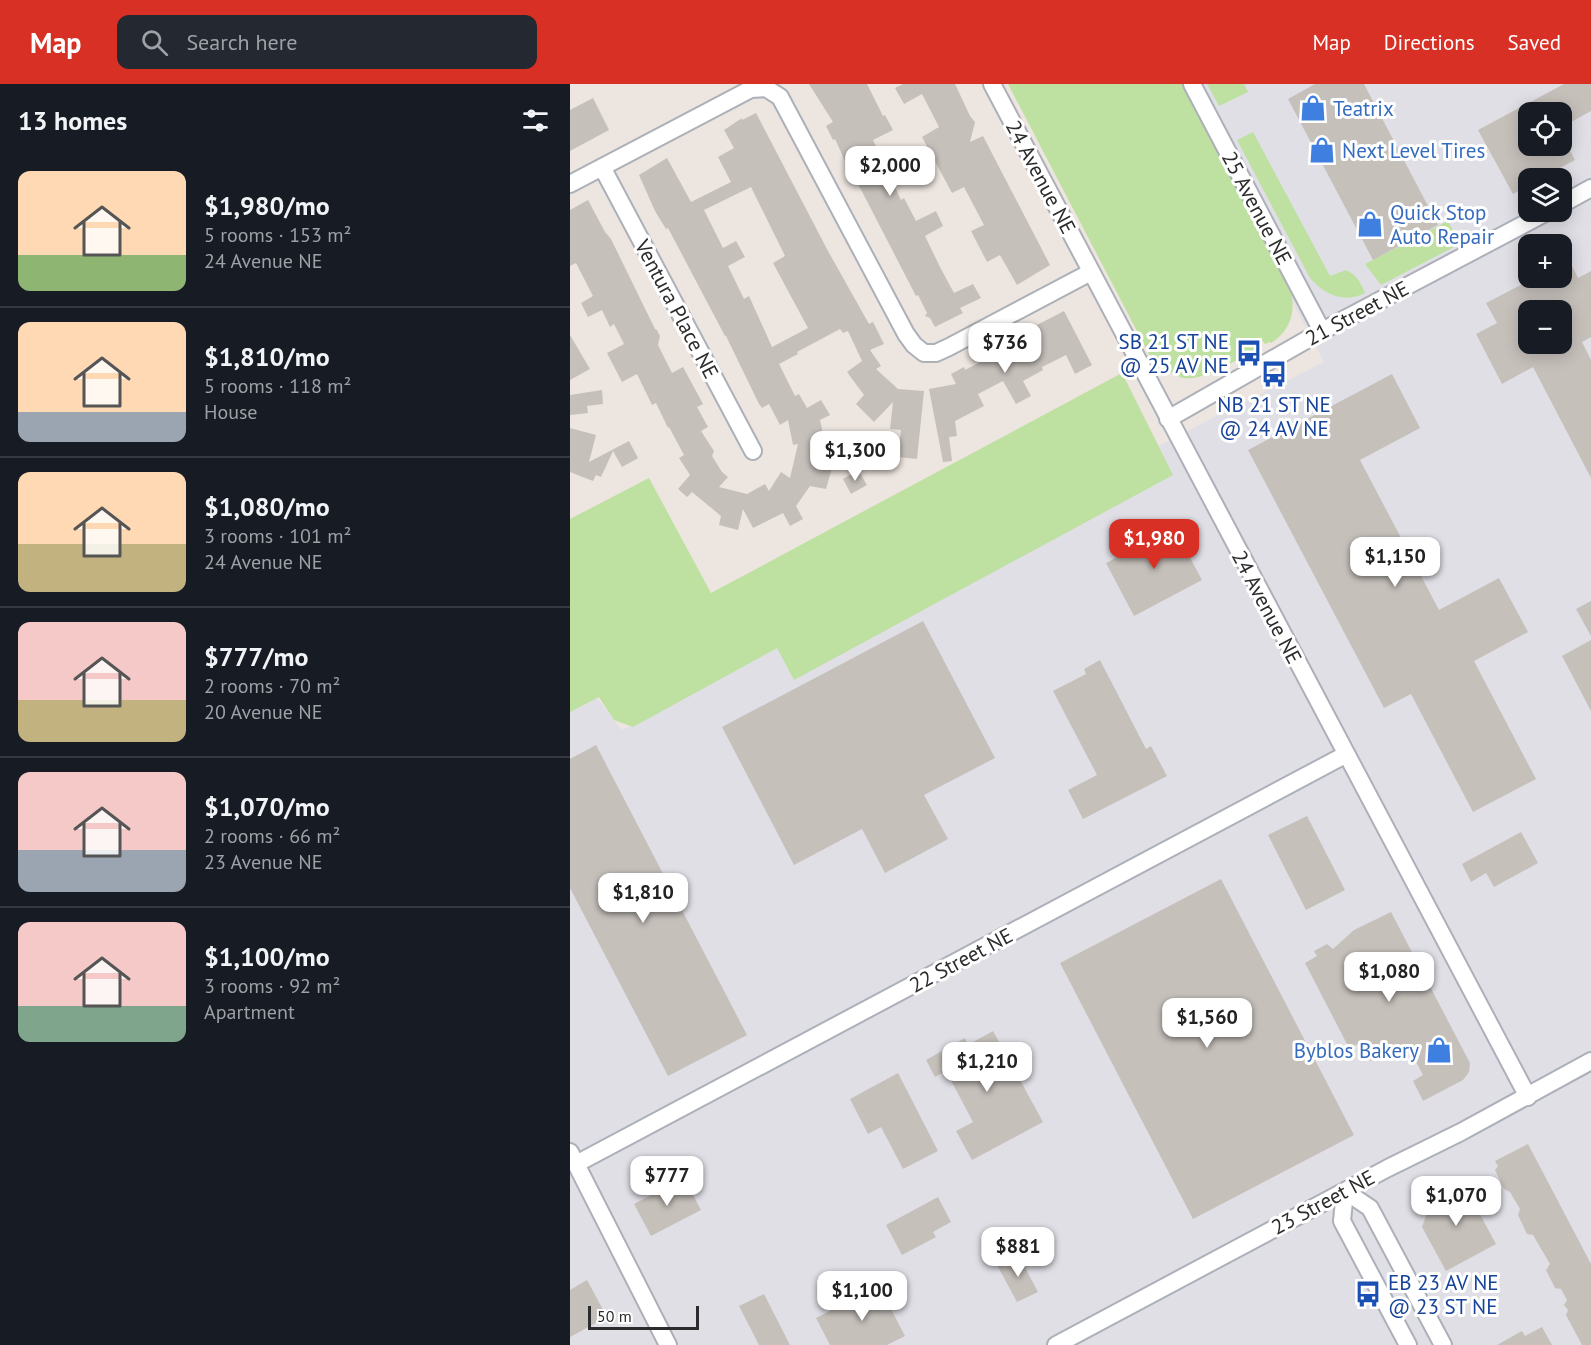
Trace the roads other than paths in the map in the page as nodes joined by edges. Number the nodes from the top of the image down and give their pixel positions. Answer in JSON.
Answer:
{"nodes":[{"id":1,"x":992,"y":84,"type":"edge"},
{"id":2,"x":1192,"y":84,"type":"edge"},
{"id":3,"x":602,"y":167,"type":"junction"},
{"id":4,"x":570,"y":184,"type":"edge"},
{"id":5,"x":1591,"y":188,"type":"edge"},
{"id":6,"x":1572,"y":198,"type":"edge"},
{"id":7,"x":1528,"y":222,"type":"edge"},
{"id":8,"x":1091,"y":272,"type":"junction"},
{"id":9,"x":1322,"y":331,"type":"junction"},
{"id":10,"x":1168,"y":419,"type":"junction"},
{"id":11,"x":753,"y":452,"type":"dead end"},
{"id":12,"x":1345,"y":754,"type":"junction"},
{"id":13,"x":1591,"y":1062,"type":"edge"},
{"id":14,"x":1528,"y":1097,"type":"junction"},
{"id":15,"x":573,"y":1158,"type":"edge"},
{"id":16,"x":1345,"y":1191,"type":"junction"},
{"id":17,"x":668,"y":1345,"type":"edge"},
{"id":18,"x":1056,"y":1345,"type":"edge"},
{"id":19,"x":1408,"y":1345,"type":"edge"},
{"id":20,"x":1443,"y":1345,"type":"edge"}],
"edges":[{"from":1,"to":8,"type":"street","name":"24 Avenue NE"},
{"from":2,"to":9,"type":"street","name":"25 Avenue NE"},
{"from":3,"to":4,"type":"street"},
{"from":3,"to":8,"type":"street"},
{"from":3,"to":11,"type":"street","name":"Ventura Place NE"},
{"from":5,"to":6,"type":"street"},
{"from":7,"to":9,"type":"street","name":"21 Street NE"},
{"from":8,"to":10,"type":"street","name":"24 Avenue NE"},
{"from":9,"to":10,"type":"street","name":"21 Street NE"},
{"from":10,"to":12,"type":"street","name":"24 Avenue NE"},
{"from":12,"to":14,"type":"street","name":"24 Avenue NE"},
{"from":12,"to":15,"type":"street","name":"22 Street NE"},
{"from":13,"to":14,"type":"street","name":"23 Street NE"},
{"from":14,"to":16,"type":"street","name":"23 Street NE"},
{"from":15,"to":17,"type":"street"},
{"from":16,"to":18,"type":"street","name":"23 Street NE"},
{"from":16,"to":19,"type":"street"},
{"from":16,"to":20,"type":"street"}]}
